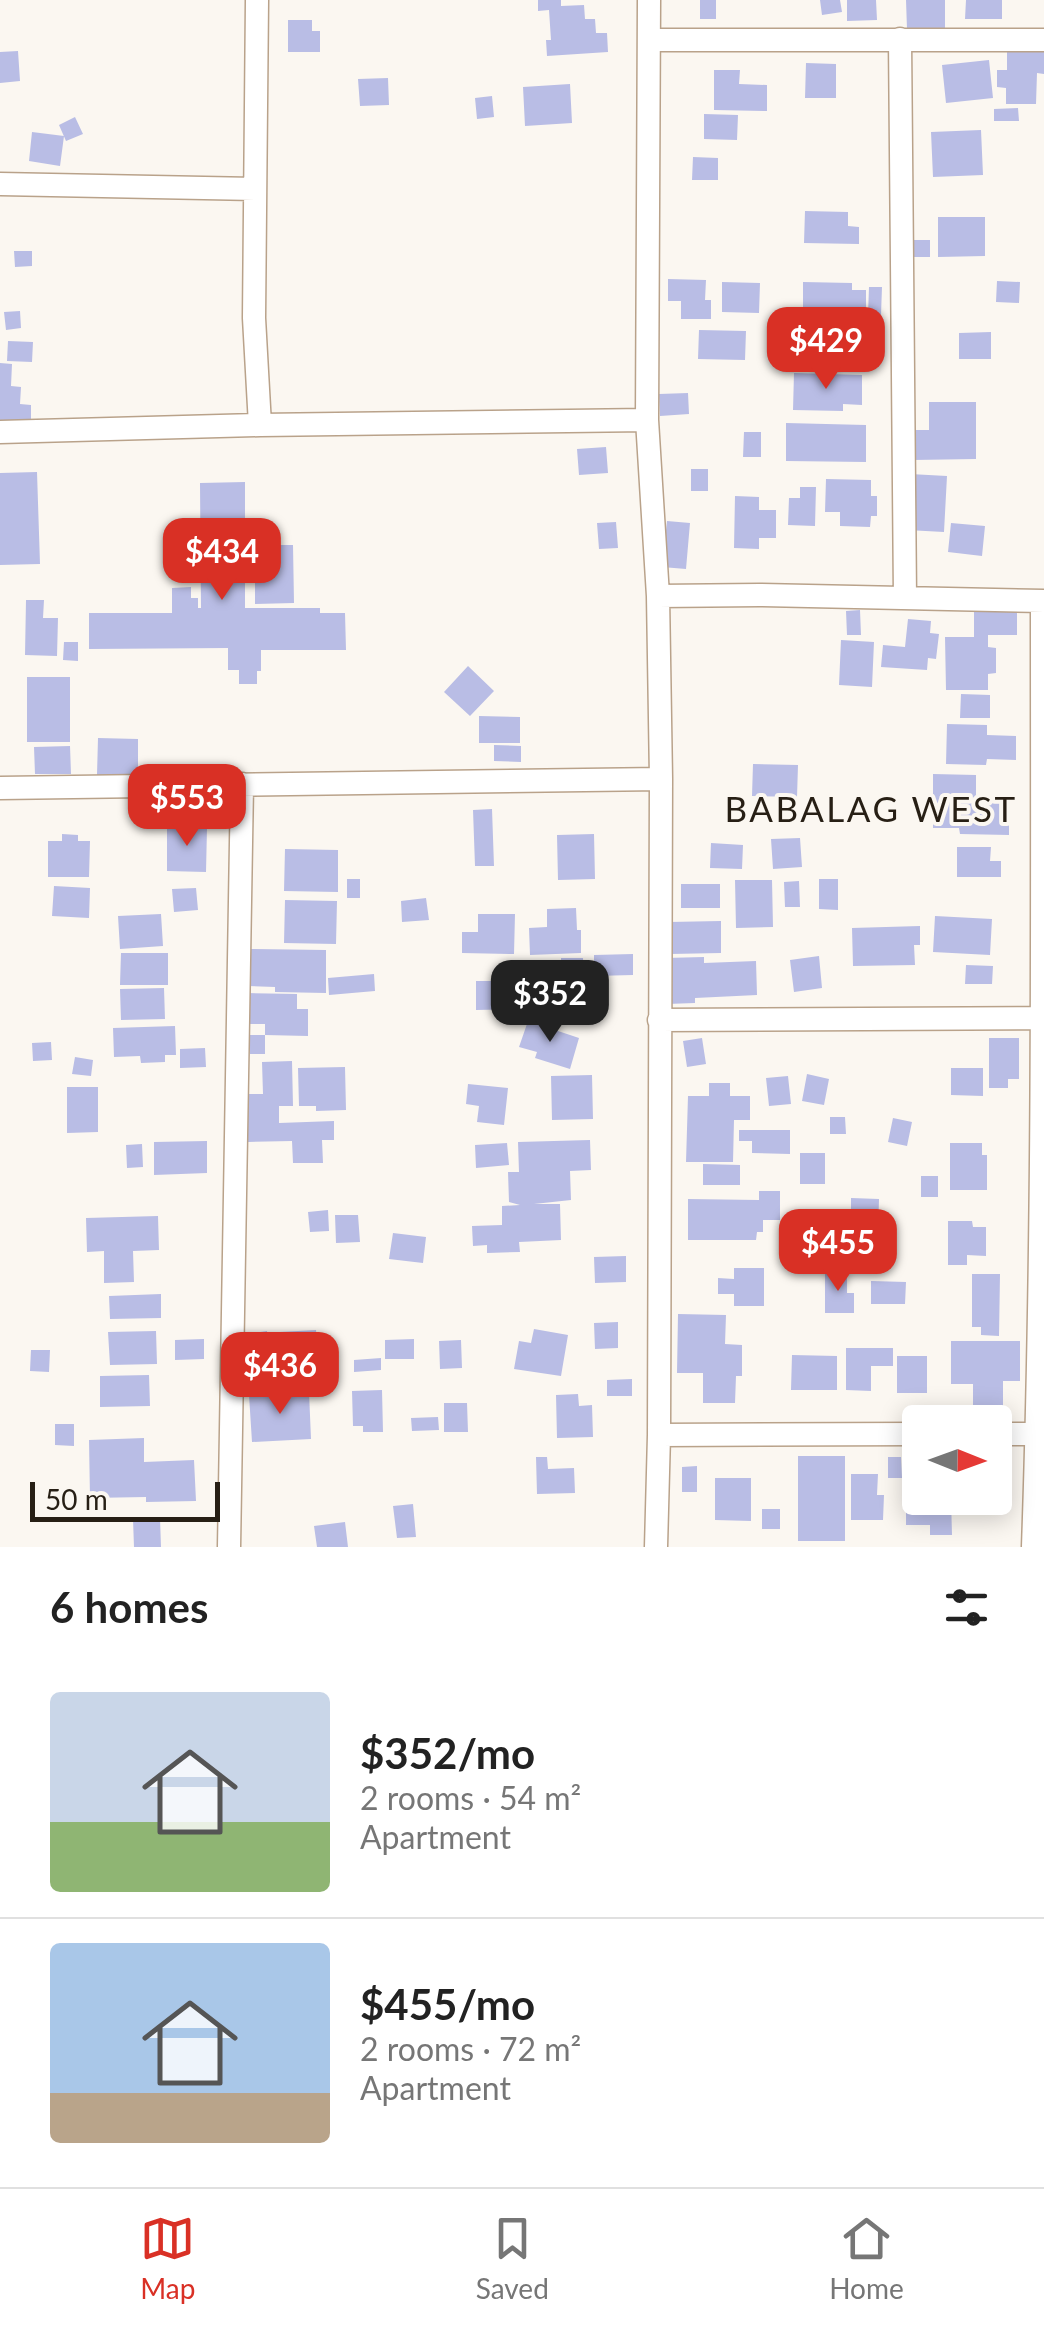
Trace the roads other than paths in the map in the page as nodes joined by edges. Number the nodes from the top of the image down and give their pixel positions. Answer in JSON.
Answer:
{"nodes":[{"id":1,"x":257,"y":0,"type":"edge"},
{"id":2,"x":649,"y":0,"type":"edge"},
{"id":3,"x":900,"y":39,"type":"junction"},
{"id":4,"x":649,"y":40,"type":"junction"},
{"id":5,"x":1044,"y":40,"type":"edge"},
{"id":6,"x":0,"y":184,"type":"edge"},
{"id":7,"x":255,"y":189,"type":"junction"},
{"id":8,"x":647,"y":420,"type":"junction"},
{"id":9,"x":260,"y":425,"type":"junction"},
{"id":10,"x":0,"y":432,"type":"edge"},
{"id":11,"x":658,"y":596,"type":"junction"},
{"id":12,"x":905,"y":598,"type":"junction"},
{"id":13,"x":1043,"y":602,"type":"edge"},
{"id":14,"x":661,"y":779,"type":"junction"},
{"id":15,"x":242,"y":784,"type":"junction"},
{"id":16,"x":0,"y":788,"type":"edge"},
{"id":17,"x":1043,"y":1018,"type":"edge"},
{"id":18,"x":659,"y":1020,"type":"junction"},
{"id":19,"x":660,"y":1434,"type":"junction"},
{"id":20,"x":902,"y":1434,"type":"edge"},
{"id":21,"x":1012,"y":1434,"type":"edge"},
{"id":22,"x":1041,"y":1434,"type":"edge"},
{"id":23,"x":229,"y":1547,"type":"edge"},
{"id":24,"x":656,"y":1547,"type":"edge"},
{"id":25,"x":1033,"y":1547,"type":"edge"}],
"edges":[{"from":1,"to":7,"type":"street"},
{"from":2,"to":4,"type":"street"},
{"from":3,"to":4,"type":"street"},
{"from":3,"to":5,"type":"street"},
{"from":3,"to":12,"type":"street"},
{"from":4,"to":8,"type":"street"},
{"from":6,"to":7,"type":"street"},
{"from":7,"to":9,"type":"street"},
{"from":8,"to":9,"type":"street"},
{"from":8,"to":11,"type":"street"},
{"from":9,"to":10,"type":"street"},
{"from":11,"to":12,"type":"street"},
{"from":11,"to":14,"type":"street"},
{"from":12,"to":13,"type":"street"},
{"from":13,"to":17,"type":"street"},
{"from":14,"to":15,"type":"street"},
{"from":14,"to":18,"type":"street"},
{"from":15,"to":16,"type":"street"},
{"from":15,"to":23,"type":"street"},
{"from":17,"to":18,"type":"street"},
{"from":17,"to":22,"type":"street"},
{"from":18,"to":19,"type":"street"},
{"from":19,"to":20,"type":"street"},
{"from":19,"to":24,"type":"street"},
{"from":21,"to":22,"type":"street"},
{"from":22,"to":25,"type":"street"}]}
